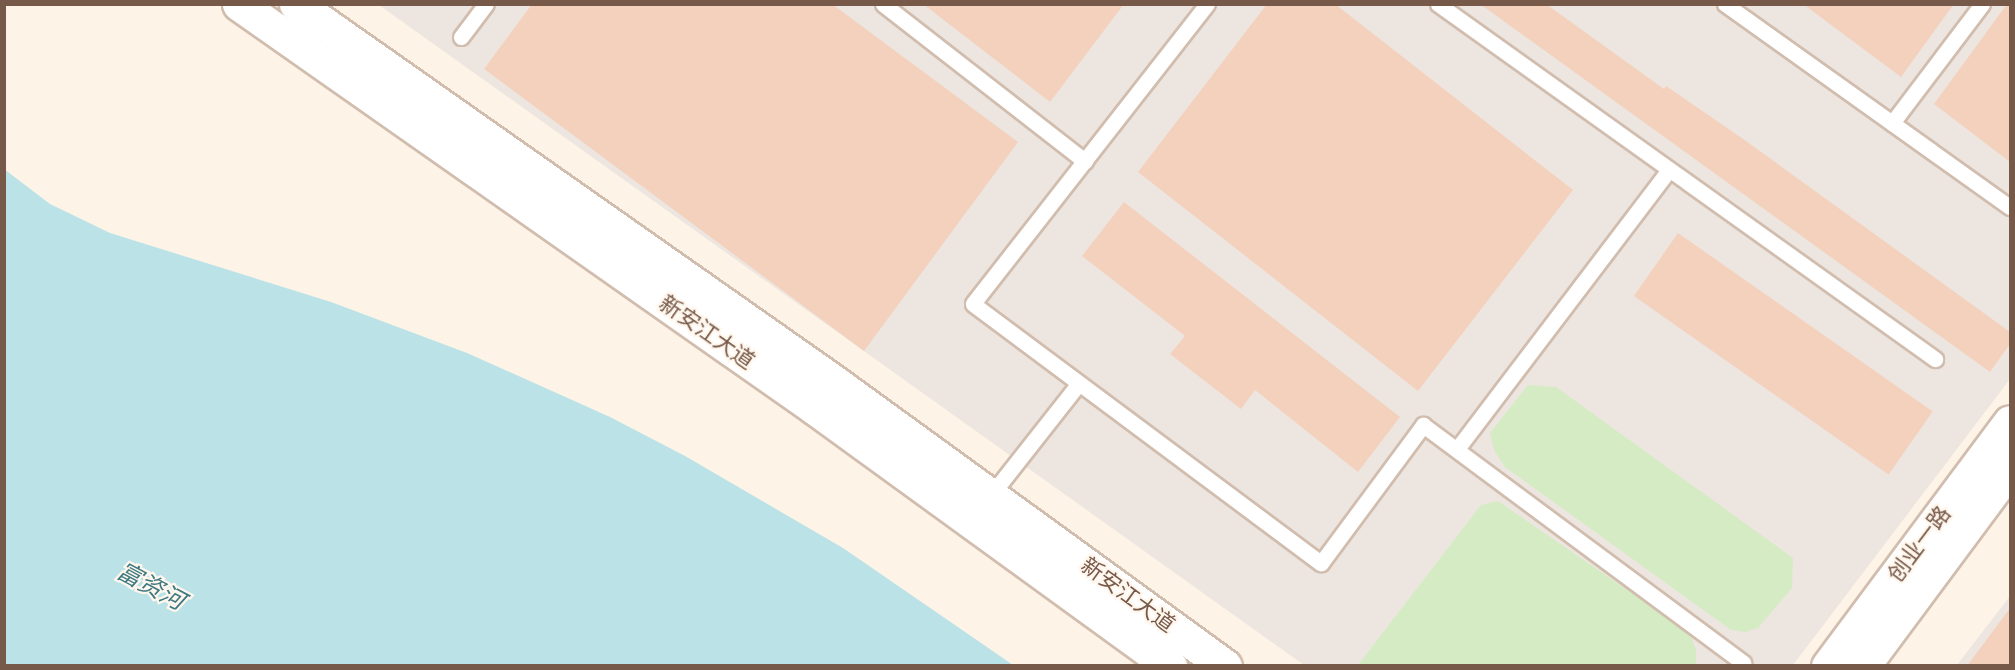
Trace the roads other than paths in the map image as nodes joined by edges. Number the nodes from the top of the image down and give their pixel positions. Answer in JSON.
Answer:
{"nodes":[{"id":1,"x":239,"y":4,"type":"edge"},
{"id":2,"x":296,"y":4,"type":"edge"},
{"id":3,"x":486,"y":4,"type":"edge"},
{"id":4,"x":883,"y":4,"type":"edge"},
{"id":5,"x":1207,"y":4,"type":"edge"},
{"id":6,"x":1438,"y":4,"type":"edge"},
{"id":7,"x":1725,"y":4,"type":"edge"},
{"id":8,"x":1982,"y":4,"type":"edge"},
{"id":9,"x":461,"y":37,"type":"dead end"},
{"id":10,"x":1892,"y":123,"type":"junction"},
{"id":11,"x":1085,"y":160,"type":"junction"},
{"id":12,"x":1669,"y":170,"type":"junction"},
{"id":13,"x":2010,"y":207,"type":"edge"},
{"id":14,"x":1935,"y":359,"type":"dead end"},
{"id":15,"x":1079,"y":383,"type":"junction"},
{"id":16,"x":2010,"y":422,"type":"edge"},
{"id":17,"x":1457,"y":449,"type":"junction"},
{"id":18,"x":2010,"y":468,"type":"edge"},
{"id":19,"x":991,"y":495,"type":"junction"},
{"id":20,"x":1743,"y":663,"type":"dead end"},
{"id":21,"x":1170,"y":666,"type":"edge"},
{"id":22,"x":1225,"y":666,"type":"edge"},
{"id":23,"x":1828,"y":666,"type":"edge"},
{"id":24,"x":1863,"y":666,"type":"edge"}],
"edges":[{"from":1,"to":21,"type":"main road","name":"新安江大道"},
{"from":2,"to":19,"type":"main road","name":"新安江大道"},
{"from":3,"to":9,"type":"lane"},
{"from":4,"to":11,"type":"lane"},
{"from":5,"to":11,"type":"lane"},
{"from":6,"to":12,"type":"lane"},
{"from":7,"to":10,"type":"lane"},
{"from":8,"to":10,"type":"lane"},
{"from":10,"to":13,"type":"lane"},
{"from":11,"to":15,"type":"lane"},
{"from":12,"to":14,"type":"lane"},
{"from":12,"to":17,"type":"lane"},
{"from":15,"to":17,"type":"lane"},
{"from":15,"to":19,"type":"lane"},
{"from":16,"to":23,"type":"main road","name":"创业一路"},
{"from":17,"to":20,"type":"lane"},
{"from":18,"to":24,"type":"main road","name":"创业一路"},
{"from":19,"to":22,"type":"main road","name":"新安江大道"}]}
